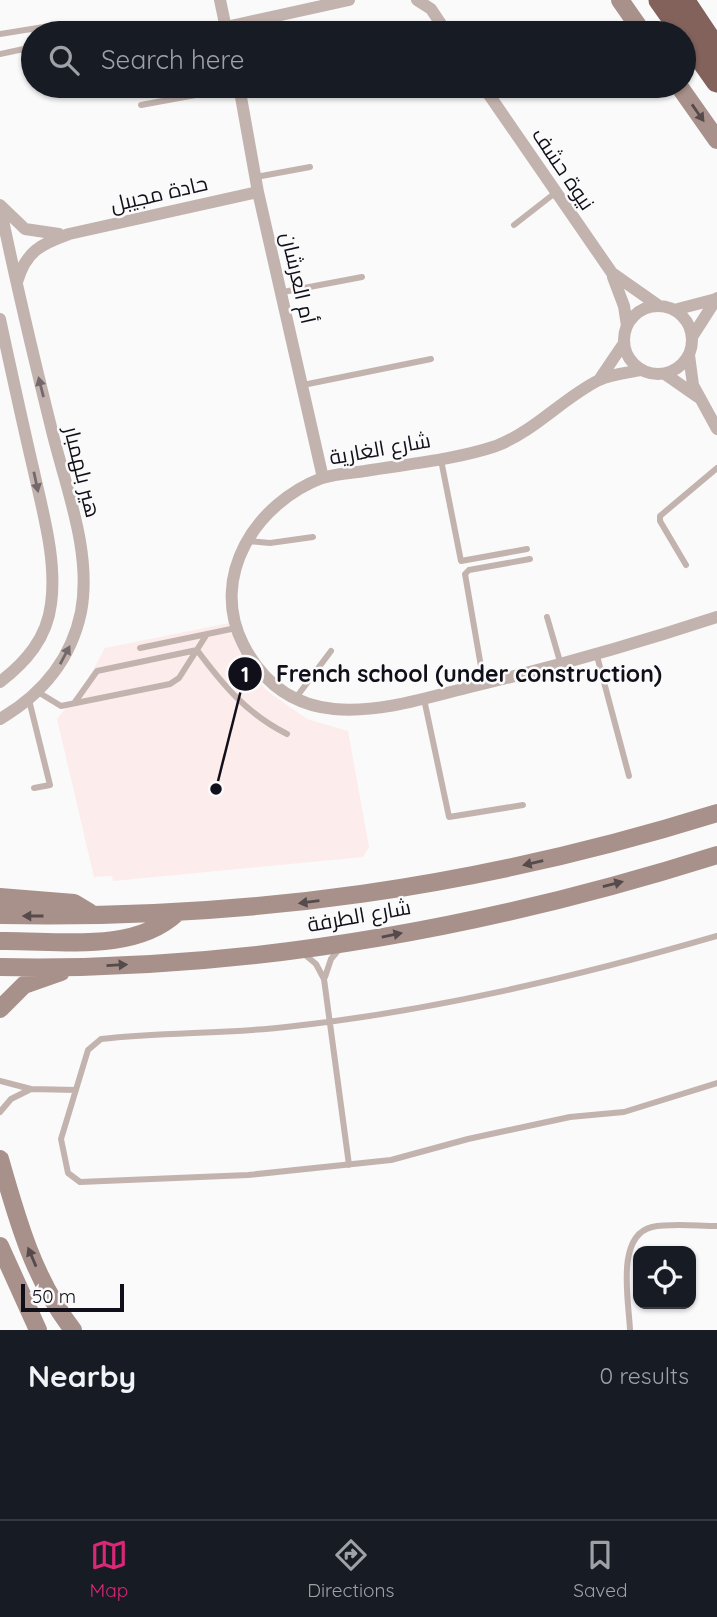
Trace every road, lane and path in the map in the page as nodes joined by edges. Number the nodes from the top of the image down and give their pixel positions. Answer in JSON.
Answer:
{"nodes":[{"id":1,"x":220,"y":0,"type":"edge"},
{"id":2,"x":349,"y":0,"type":"edge"},
{"id":3,"x":417,"y":0,"type":"edge"},
{"id":4,"x":620,"y":0,"type":"edge"},
{"id":5,"x":660,"y":0,"type":"edge"},
{"id":6,"x":683,"y":0,"type":"edge"},
{"id":7,"x":325,"y":2,"type":"edge"},
{"id":8,"x":225,"y":21,"type":"edge"},
{"id":9,"x":258,"y":21,"type":"edge"},
{"id":10,"x":439,"y":21,"type":"edge"},
{"id":11,"x":635,"y":21,"type":"edge"},
{"id":12,"x":675,"y":21,"type":"edge"},
{"id":13,"x":21,"y":31,"type":"edge"},
{"id":14,"x":0,"y":34,"type":"edge"},
{"id":15,"x":21,"y":50,"type":"edge"},
{"id":16,"x":696,"y":51,"type":"edge"},
{"id":17,"x":717,"y":51,"type":"edge"},
{"id":18,"x":0,"y":54,"type":"edge"},
{"id":19,"x":717,"y":81,"type":"edge"},
{"id":20,"x":177,"y":98,"type":"edge"},
{"id":21,"x":241,"y":98,"type":"edge"},
{"id":22,"x":491,"y":98,"type":"edge"},
{"id":23,"x":687,"y":98,"type":"edge"},
{"id":24,"x":141,"y":105,"type":"dead end"},
{"id":25,"x":717,"y":140,"type":"edge"},
{"id":26,"x":310,"y":167,"type":"dead end"},
{"id":27,"x":256,"y":177,"type":"junction"},
{"id":28,"x":258,"y":192,"type":"junction"},
{"id":29,"x":555,"y":193,"type":"junction"},
{"id":30,"x":0,"y":205,"type":"edge"},
{"id":31,"x":514,"y":225,"type":"dead end"},
{"id":32,"x":69,"y":234,"type":"junction"},
{"id":33,"x":612,"y":273,"type":"junction"},
{"id":34,"x":362,"y":277,"type":"dead end"},
{"id":35,"x":16,"y":285,"type":"junction"},
{"id":36,"x":283,"y":292,"type":"junction"},
{"id":37,"x":717,"y":298,"type":"edge"},
{"id":38,"x":659,"y":306,"type":"junction"},
{"id":39,"x":674,"y":310,"type":"junction"},
{"id":40,"x":0,"y":319,"type":"edge"},
{"id":41,"x":627,"y":326,"type":"junction"},
{"id":42,"x":692,"y":337,"type":"junction"},
{"id":43,"x":624,"y":344,"type":"junction"},
{"id":44,"x":689,"y":355,"type":"junction"},
{"id":45,"x":431,"y":359,"type":"dead end"},
{"id":46,"x":641,"y":370,"type":"junction"},
{"id":47,"x":665,"y":374,"type":"junction"},
{"id":48,"x":599,"y":380,"type":"junction"},
{"id":49,"x":303,"y":385,"type":"junction"},
{"id":50,"x":698,"y":397,"type":"junction"},
{"id":51,"x":717,"y":429,"type":"edge"},
{"id":52,"x":440,"y":458,"type":"junction"},
{"id":53,"x":717,"y":468,"type":"edge"},
{"id":54,"x":323,"y":478,"type":"junction"},
{"id":55,"x":313,"y":537,"type":"dead end"},
{"id":56,"x":245,"y":541,"type":"junction"},
{"id":57,"x":527,"y":549,"type":"dead end"},
{"id":58,"x":530,"y":559,"type":"dead end"},
{"id":59,"x":686,"y":565,"type":"dead end"},
{"id":60,"x":547,"y":617,"type":"dead end"},
{"id":61,"x":717,"y":617,"type":"edge"},
{"id":62,"x":236,"y":628,"type":"junction"},
{"id":63,"x":207,"y":634,"type":"junction"},
{"id":64,"x":140,"y":648,"type":"dead end"},
{"id":65,"x":197,"y":650,"type":"junction"},
{"id":66,"x":331,"y":651,"type":"dead end"},
{"id":67,"x":597,"y":656,"type":"junction"},
{"id":68,"x":561,"y":665,"type":"junction"},
{"id":69,"x":0,"y":682,"type":"edge"},
{"id":70,"x":484,"y":684,"type":"junction"},
{"id":71,"x":33,"y":696,"type":"junction"},
{"id":72,"x":295,"y":699,"type":"junction"},
{"id":73,"x":424,"y":699,"type":"junction"},
{"id":74,"x":75,"y":702,"type":"junction"},
{"id":75,"x":0,"y":719,"type":"edge"},
{"id":76,"x":287,"y":734,"type":"dead end"},
{"id":77,"x":629,"y":776,"type":"dead end"},
{"id":78,"x":34,"y":788,"type":"dead end"},
{"id":79,"x":523,"y":805,"type":"dead end"},
{"id":80,"x":717,"y":813,"type":"edge"},
{"id":81,"x":717,"y":855,"type":"edge"},
{"id":82,"x":0,"y":897,"type":"edge"},
{"id":83,"x":177,"y":913,"type":"junction"},
{"id":84,"x":0,"y":915,"type":"edge"},
{"id":85,"x":96,"y":915,"type":"junction"},
{"id":86,"x":717,"y":936,"type":"edge"},
{"id":87,"x":0,"y":941,"type":"edge"},
{"id":88,"x":346,"y":943,"type":"junction"},
{"id":89,"x":297,"y":950,"type":"junction"},
{"id":90,"x":0,"y":967,"type":"edge"},
{"id":91,"x":74,"y":967,"type":"junction"},
{"id":92,"x":324,"y":979,"type":"junction"},
{"id":93,"x":0,"y":1009,"type":"edge"},
{"id":94,"x":330,"y":1022,"type":"junction"},
{"id":95,"x":0,"y":1081,"type":"edge"},
{"id":96,"x":717,"y":1083,"type":"edge"},
{"id":97,"x":31,"y":1089,"type":"junction"},
{"id":98,"x":76,"y":1090,"type":"junction"},
{"id":99,"x":0,"y":1111,"type":"edge"},
{"id":100,"x":0,"y":1158,"type":"edge"},
{"id":101,"x":349,"y":1165,"type":"junction"},
{"id":102,"x":717,"y":1226,"type":"edge"},
{"id":103,"x":0,"y":1246,"type":"edge"},
{"id":104,"x":38,"y":1330,"type":"edge"},
{"id":105,"x":74,"y":1330,"type":"edge"},
{"id":106,"x":630,"y":1330,"type":"edge"}],
"edges":[{"from":1,"to":8,"type":"street"},
{"from":2,"to":7,"type":"street"},
{"from":3,"to":10,"type":"street"},
{"from":4,"to":11,"type":"main road"},
{"from":5,"to":12,"type":"highway"},
{"from":6,"to":17,"type":"highway"},
{"from":7,"to":9,"type":"street"},
{"from":13,"to":14,"type":"lane"},
{"from":15,"to":18,"type":"lane"},
{"from":16,"to":19,"type":"highway"},
{"from":20,"to":24,"type":"lane"},
{"from":21,"to":27,"type":"street","name":"أم العرشان"},
{"from":22,"to":29,"type":"street","name":"نيوة حشف"},
{"from":23,"to":25,"type":"main road","one_way":true},
{"from":26,"to":27,"type":"lane"},
{"from":27,"to":28,"type":"street","name":"أم العرشان"},
{"from":28,"to":32,"type":"street","name":"حادة مجيبل"},
{"from":28,"to":36,"type":"street","name":"أم العرشان"},
{"from":29,"to":31,"type":"lane"},
{"from":29,"to":33,"type":"street","name":"نيوة حشف"},
{"from":30,"to":32,"type":"street","name":"حادة مجيبل"},
{"from":30,"to":35,"type":"street","name":"هير بلهمبار"},
{"from":32,"to":35,"type":"street","name":"حادة مجيبل"},
{"from":33,"to":38,"type":"street","name":"نيوة حشف"},
{"from":33,"to":41,"type":"street","name":"نيوة حشف"},
{"from":34,"to":36,"type":"lane"},
{"from":71,"to":35,"type":"street","name":"هير بلهمبار","one_way":true},
{"from":36,"to":49,"type":"street","name":"أم العرشان"},
{"from":37,"to":39,"type":"street"},
{"from":37,"to":42,"type":"street"},
{"from":38,"to":39,"type":"street"},
{"from":38,"to":41,"type":"street"},
{"from":39,"to":42,"type":"street"},
{"from":40,"to":69,"type":"street","one_way":true},
{"from":41,"to":43,"type":"street"},
{"from":42,"to":44,"type":"street"},
{"from":43,"to":46,"type":"street"},
{"from":43,"to":48,"type":"street","name":"شارع الغارية"},
{"from":44,"to":47,"type":"street"},
{"from":44,"to":50,"type":"street"},
{"from":45,"to":49,"type":"lane"},
{"from":46,"to":47,"type":"street"},
{"from":46,"to":48,"type":"street","name":"شارع الغارية"},
{"from":47,"to":50,"type":"street"},
{"from":48,"to":52,"type":"street","name":"شارع الغارية"},
{"from":49,"to":54,"type":"street","name":"أم العرشان"},
{"from":50,"to":51,"type":"street"},
{"from":52,"to":54,"type":"street","name":"شارع الغارية"},
{"from":52,"to":57,"type":"lane"},
{"from":53,"to":59,"type":"lane"},
{"from":54,"to":56,"type":"street","name":"شارع الغارية"},
{"from":55,"to":56,"type":"lane"},
{"from":56,"to":62,"type":"street","name":"شارع الغارية"},
{"from":58,"to":70,"type":"lane"},
{"from":60,"to":68,"type":"lane"},
{"from":61,"to":67,"type":"street","name":"شارع الغارية"},
{"from":62,"to":63,"type":"lane"},
{"from":62,"to":72,"type":"street","name":"شارع الغارية"},
{"from":63,"to":64,"type":"lane"},
{"from":63,"to":65,"type":"lane"},
{"from":65,"to":74,"type":"lane"},
{"from":65,"to":74,"type":"lane"},
{"from":65,"to":76,"type":"lane"},
{"from":66,"to":72,"type":"lane"},
{"from":67,"to":68,"type":"street","name":"شارع الغارية"},
{"from":67,"to":77,"type":"lane"},
{"from":68,"to":70,"type":"street","name":"شارع الغارية"},
{"from":70,"to":73,"type":"street","name":"شارع الغارية"},
{"from":71,"to":74,"type":"lane"},
{"from":71,"to":75,"type":"street","name":"هير بلهمبار"},
{"from":71,"to":78,"type":"lane"},
{"from":72,"to":73,"type":"street","name":"شارع الغارية"},
{"from":73,"to":79,"type":"lane"},
{"from":80,"to":83,"type":"main road","name":"شارع الطرفة","one_way":true},
{"from":88,"to":81,"type":"main road","name":"شارع الطرفة","one_way":true},
{"from":82,"to":85,"type":"main road"},
{"from":83,"to":85,"type":"main road","name":"شارع الطرفة"},
{"from":83,"to":87,"type":"main road"},
{"from":85,"to":84,"type":"main road","name":"شارع الطرفة","one_way":true},
{"from":86,"to":94,"type":"lane"},
{"from":88,"to":89,"type":"main road","name":"شارع الطرفة"},
{"from":88,"to":92,"type":"lane"},
{"from":91,"to":89,"type":"main road","name":"شارع الطرفة","one_way":true},
{"from":89,"to":92,"type":"lane"},
{"from":90,"to":91,"type":"main road","name":"شارع الطرفة"},
{"from":91,"to":93,"type":"main road"},
{"from":92,"to":94,"type":"lane"},
{"from":94,"to":98,"type":"lane"},
{"from":94,"to":101,"type":"lane"},
{"from":95,"to":97,"type":"lane"},
{"from":96,"to":101,"type":"lane"},
{"from":97,"to":98,"type":"lane"},
{"from":97,"to":99,"type":"lane"},
{"from":98,"to":101,"type":"lane"},
{"from":105,"to":100,"type":"main road","one_way":true},
{"from":102,"to":106,"type":"lane"},
{"from":103,"to":104,"type":"main road"}]}
